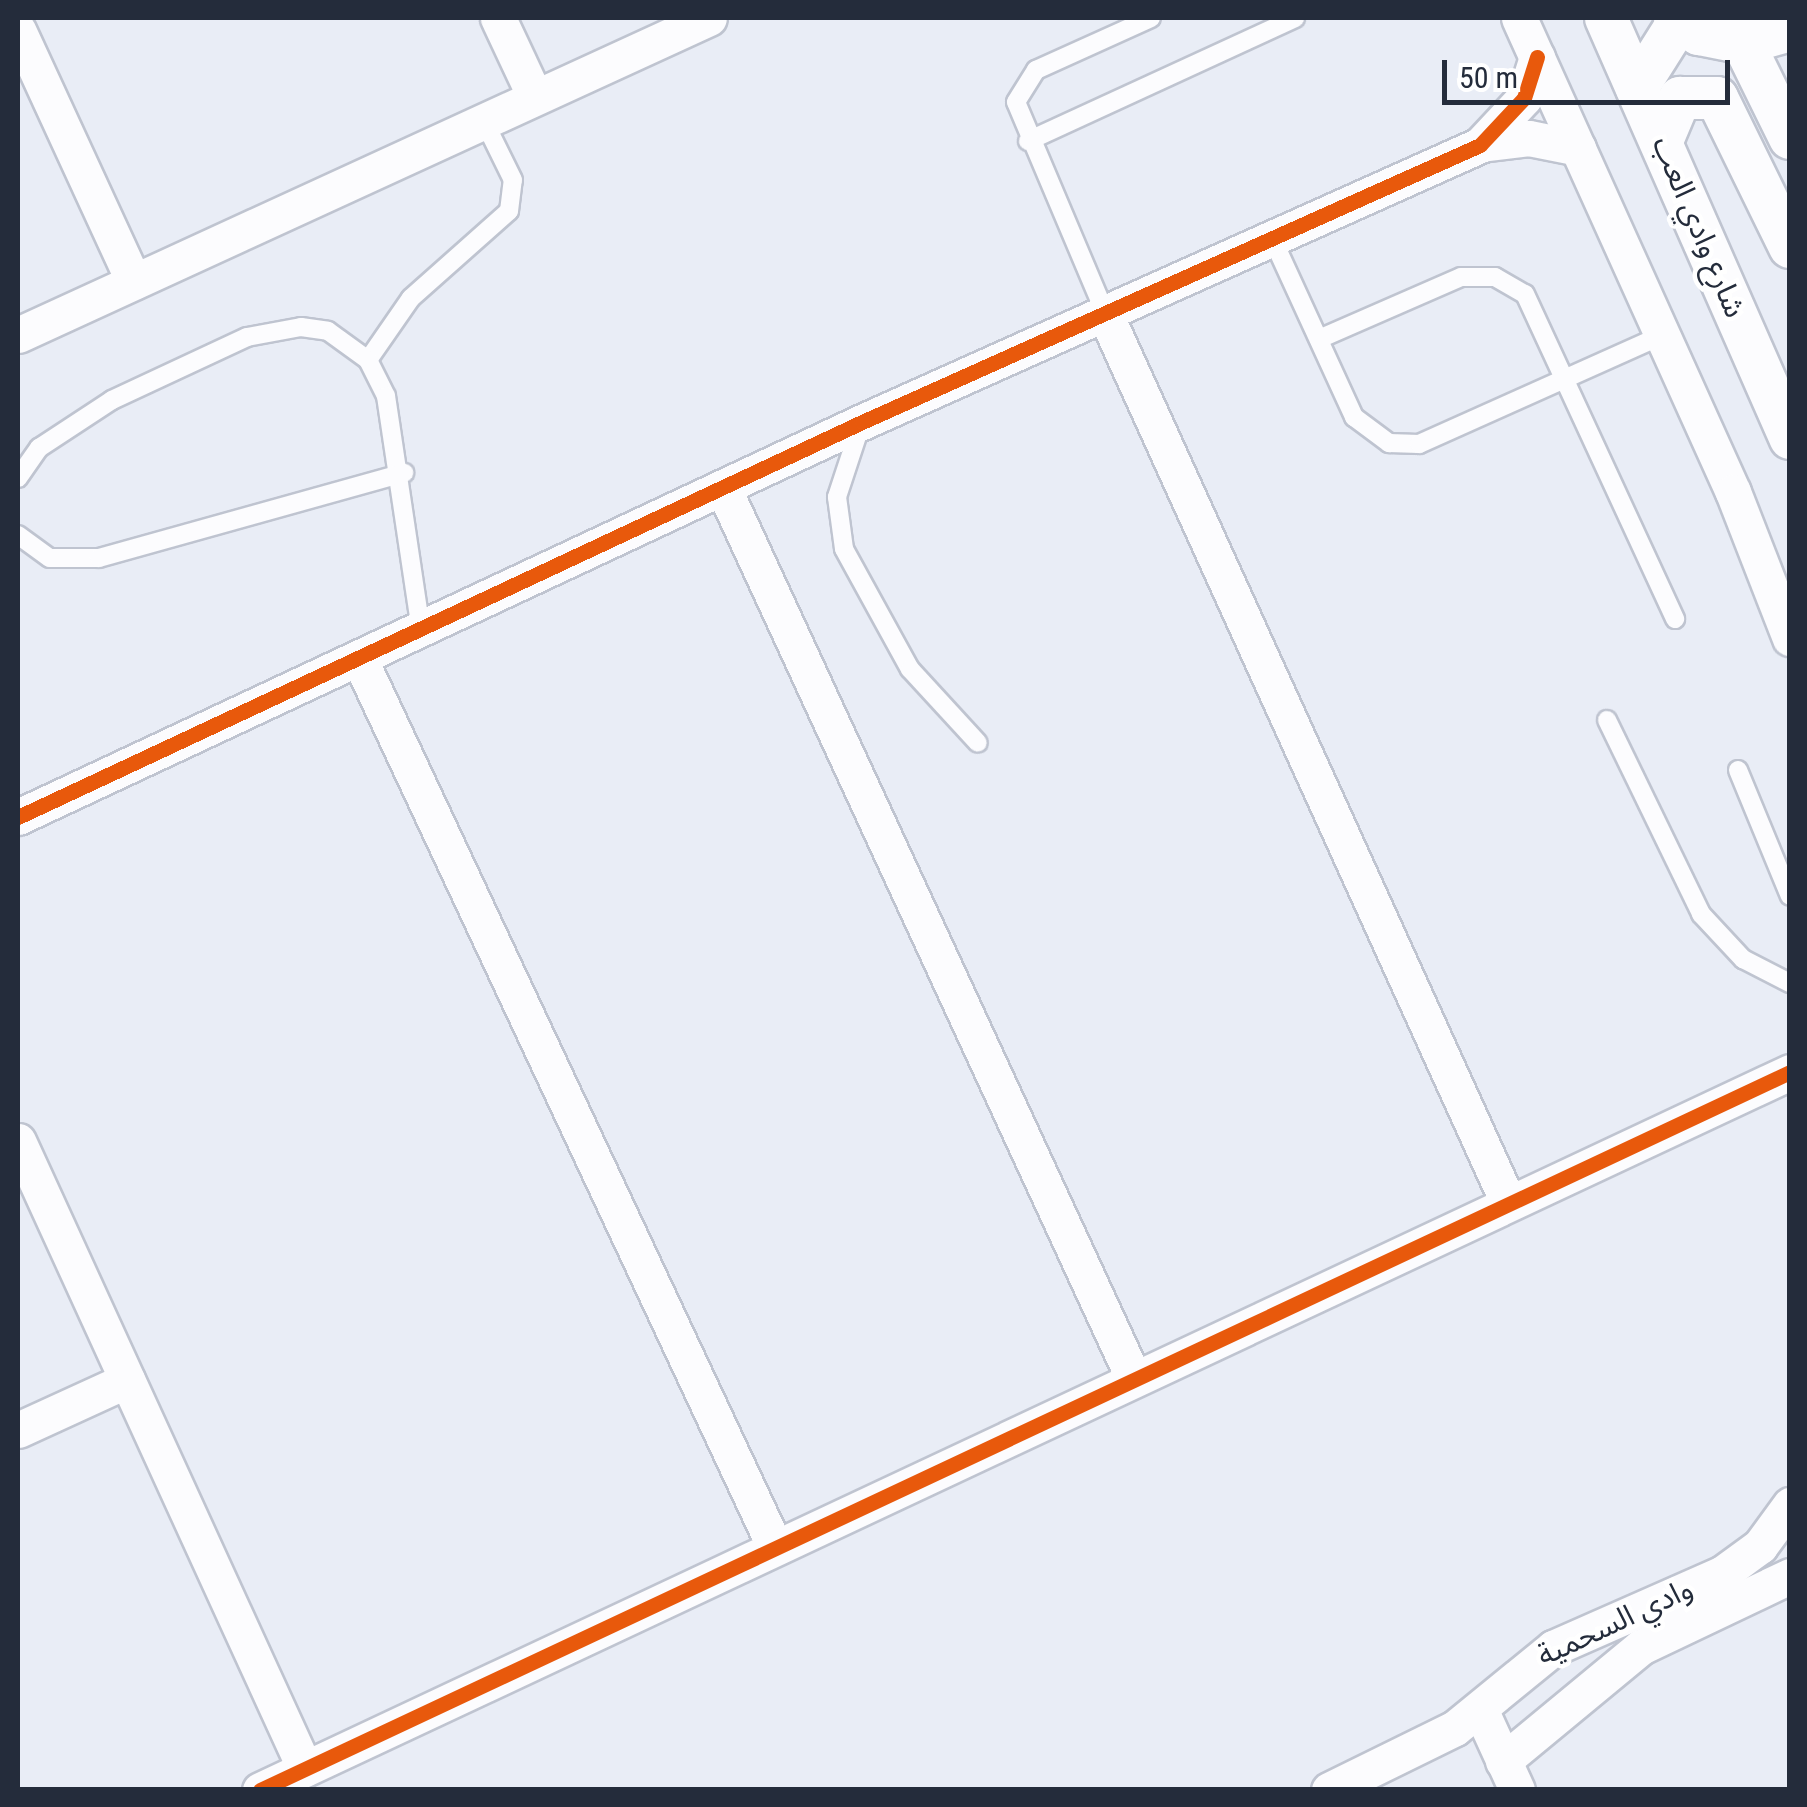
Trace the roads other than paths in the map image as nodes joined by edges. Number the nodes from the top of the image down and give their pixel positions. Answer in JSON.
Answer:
{"nodes":[{"id":1,"x":498,"y":18,"type":"edge"},
{"id":2,"x":709,"y":18,"type":"edge"},
{"id":3,"x":1151,"y":18,"type":"edge"},
{"id":4,"x":1295,"y":18,"type":"edge"},
{"id":5,"x":1519,"y":18,"type":"edge"},
{"id":6,"x":1606,"y":18,"type":"edge"},
{"id":7,"x":1678,"y":18,"type":"edge"},
{"id":8,"x":18,"y":30,"type":"edge"},
{"id":9,"x":1738,"y":30,"type":"edge"},
{"id":10,"x":1790,"y":30,"type":"edge"},
{"id":11,"x":1537,"y":57,"type":"junction"},
{"id":12,"x":1637,"y":88,"type":"junction"},
{"id":13,"x":535,"y":98,"type":"junction"},
{"id":14,"x":484,"y":121,"type":"junction"},
{"id":15,"x":1790,"y":138,"type":"edge"},
{"id":16,"x":1662,"y":141,"type":"junction"},
{"id":17,"x":1028,"y":142,"type":"junction"},
{"id":18,"x":1480,"y":145,"type":"junction"},
{"id":19,"x":1578,"y":148,"type":"junction"},
{"id":20,"x":1273,"y":240,"type":"junction"},
{"id":21,"x":1790,"y":247,"type":"edge"},
{"id":22,"x":134,"y":282,"type":"junction"},
{"id":23,"x":1106,"y":316,"type":"junction"},
{"id":24,"x":18,"y":336,"type":"edge"},
{"id":25,"x":1663,"y":336,"type":"junction"},
{"id":26,"x":1318,"y":339,"type":"junction"},
{"id":27,"x":368,"y":360,"type":"junction"},
{"id":28,"x":1568,"y":378,"type":"junction"},
{"id":29,"x":862,"y":422,"type":"junction"},
{"id":30,"x":1790,"y":438,"type":"edge"},
{"id":31,"x":404,"y":473,"type":"junction"},
{"id":32,"x":18,"y":478,"type":"edge"},
{"id":33,"x":725,"y":492,"type":"junction"},
{"id":34,"x":18,"y":535,"type":"edge"},
{"id":35,"x":1675,"y":620,"type":"dead end"},
{"id":36,"x":422,"y":633,"type":"junction"},
{"id":37,"x":1790,"y":638,"type":"edge"},
{"id":38,"x":360,"y":660,"type":"junction"},
{"id":39,"x":1607,"y":720,"type":"dead end"},
{"id":40,"x":978,"y":742,"type":"dead end"},
{"id":41,"x":1738,"y":770,"type":"dead end"},
{"id":42,"x":18,"y":817,"type":"edge"},
{"id":43,"x":1790,"y":896,"type":"edge"},
{"id":44,"x":1790,"y":984,"type":"edge"},
{"id":45,"x":1790,"y":1072,"type":"edge"},
{"id":46,"x":18,"y":1141,"type":"edge"},
{"id":47,"x":1508,"y":1202,"type":"junction"},
{"id":48,"x":1134,"y":1379,"type":"junction"},
{"id":49,"x":127,"y":1380,"type":"junction"},
{"id":50,"x":18,"y":1430,"type":"edge"},
{"id":51,"x":1790,"y":1505,"type":"edge"},
{"id":52,"x":774,"y":1546,"type":"junction"},
{"id":53,"x":1790,"y":1576,"type":"edge"},
{"id":54,"x":1480,"y":1710,"type":"junction"},
{"id":55,"x":305,"y":1769,"type":"junction"},
{"id":56,"x":1510,"y":1775,"type":"edge"},
{"id":57,"x":260,"y":1790,"type":"edge"},
{"id":58,"x":1329,"y":1790,"type":"edge"}],
"edges":[{"from":1,"to":13,"type":"street"},
{"from":2,"to":13,"type":"street"},
{"from":3,"to":17,"type":"lane"},
{"from":4,"to":17,"type":"lane"},
{"from":5,"to":11,"type":"street"},
{"from":6,"to":12,"type":"street","name":"شارع وادي العب"},
{"from":7,"to":9,"type":"street"},
{"from":7,"to":12,"type":"street"},
{"from":8,"to":22,"type":"street"},
{"from":9,"to":10,"type":"street"},
{"from":9,"to":15,"type":"street"},
{"from":11,"to":18,"type":"street"},
{"from":11,"to":19,"type":"street"},
{"from":12,"to":16,"type":"street","name":"شارع وادي العب"},
{"from":13,"to":14,"type":"street"},
{"from":14,"to":22,"type":"street"},
{"from":14,"to":27,"type":"lane"},
{"from":16,"to":21,"type":"street"},
{"from":16,"to":30,"type":"street","name":"شارع وادي العب"},
{"from":17,"to":23,"type":"lane"},
{"from":18,"to":19,"type":"street"},
{"from":18,"to":20,"type":"street"},
{"from":19,"to":25,"type":"street"},
{"from":20,"to":23,"type":"street"},
{"from":20,"to":26,"type":"lane"},
{"from":22,"to":24,"type":"street"},
{"from":23,"to":29,"type":"street"},
{"from":23,"to":47,"type":"street"},
{"from":25,"to":28,"type":"lane"},
{"from":25,"to":37,"type":"street"},
{"from":26,"to":28,"type":"lane"},
{"from":26,"to":28,"type":"lane"},
{"from":27,"to":31,"type":"lane"},
{"from":27,"to":32,"type":"lane"},
{"from":28,"to":35,"type":"lane"},
{"from":29,"to":33,"type":"street"},
{"from":29,"to":40,"type":"lane"},
{"from":31,"to":34,"type":"lane"},
{"from":31,"to":36,"type":"lane"},
{"from":33,"to":36,"type":"street"},
{"from":33,"to":48,"type":"street"},
{"from":36,"to":38,"type":"street"},
{"from":38,"to":42,"type":"street"},
{"from":38,"to":52,"type":"street"},
{"from":39,"to":44,"type":"lane"},
{"from":41,"to":43,"type":"lane"},
{"from":45,"to":47,"type":"street"},
{"from":46,"to":49,"type":"street"},
{"from":47,"to":48,"type":"street"},
{"from":48,"to":52,"type":"street"},
{"from":49,"to":50,"type":"street"},
{"from":49,"to":55,"type":"street"},
{"from":51,"to":54,"type":"street","name":"وادي السحمية"},
{"from":52,"to":55,"type":"street"},
{"from":53,"to":56,"type":"street","name":"وادي السحمية"},
{"from":54,"to":56,"type":"street"},
{"from":54,"to":58,"type":"street","name":"وادي السحمية"},
{"from":55,"to":57,"type":"street"}]}
